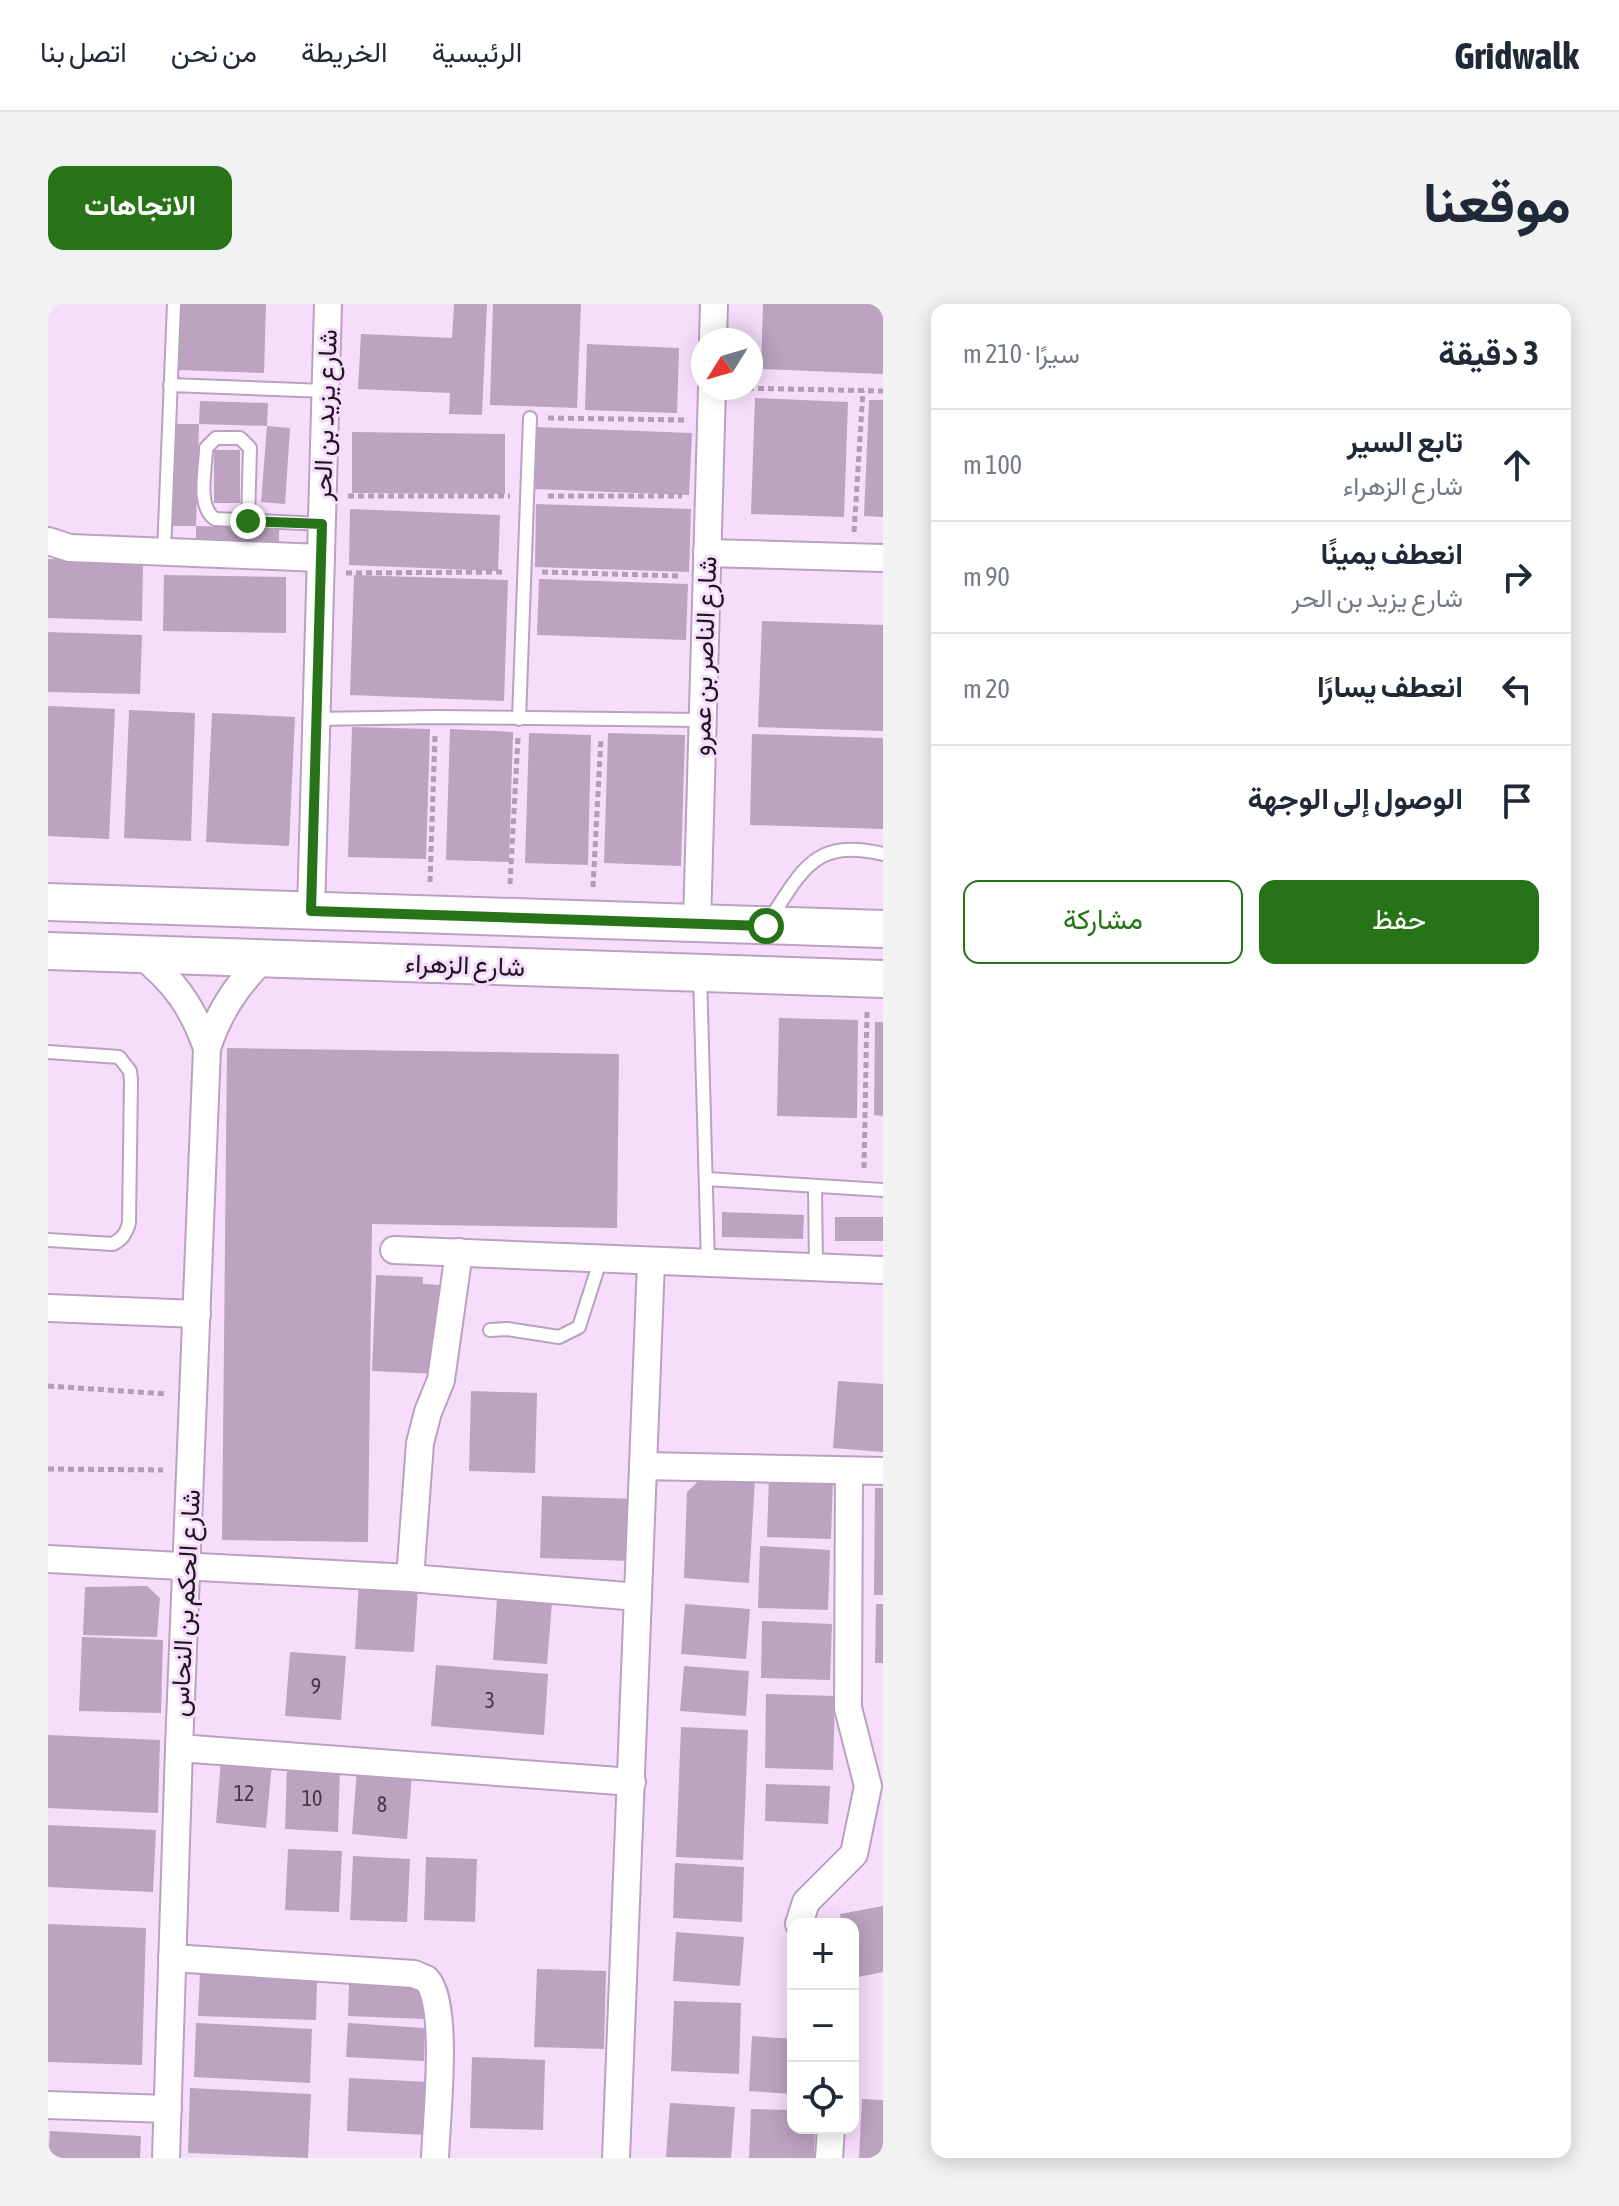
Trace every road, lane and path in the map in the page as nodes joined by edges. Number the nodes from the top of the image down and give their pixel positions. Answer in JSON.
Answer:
{"nodes":[{"id":1,"x":174,"y":304,"type":"edge"},
{"id":2,"x":328,"y":304,"type":"edge"},
{"id":3,"x":714,"y":304,"type":"edge"},
{"id":4,"x":713,"y":328,"type":"edge"},
{"id":5,"x":170,"y":385,"type":"junction"},
{"id":6,"x":763,"y":389,"type":"edge"},
{"id":7,"x":326,"y":391,"type":"junction"},
{"id":8,"x":863,"y":391,"type":"junction"},
{"id":9,"x":883,"y":391,"type":"edge"},
{"id":10,"x":712,"y":400,"type":"edge"},
{"id":11,"x":530,"y":418,"type":"joint"},
{"id":12,"x":711,"y":421,"type":"junction"},
{"id":13,"x":248,"y":521,"type":"junction"},
{"id":14,"x":322,"y":524,"type":"junction"},
{"id":15,"x":48,"y":541,"type":"edge"},
{"id":16,"x":164,"y":552,"type":"junction"},
{"id":17,"x":707,"y":553,"type":"junction"},
{"id":18,"x":852,"y":557,"type":"junction"},
{"id":19,"x":321,"y":558,"type":"junction"},
{"id":20,"x":883,"y":558,"type":"edge"},
{"id":21,"x":436,"y":717,"type":"junction"},
{"id":22,"x":316,"y":719,"type":"junction"},
{"id":23,"x":519,"y":719,"type":"junction"},
{"id":24,"x":603,"y":719,"type":"junction"},
{"id":25,"x":703,"y":720,"type":"junction"},
{"id":26,"x":883,"y":854,"type":"edge"},
{"id":27,"x":48,"y":902,"type":"edge"},
{"id":28,"x":311,"y":911,"type":"junction"},
{"id":29,"x":429,"y":915,"type":"junction"},
{"id":30,"x":509,"y":917,"type":"junction"},
{"id":31,"x":591,"y":920,"type":"junction"},
{"id":32,"x":697,"y":924,"type":"junction"},
{"id":33,"x":766,"y":926,"type":"junction"},
{"id":34,"x":883,"y":929,"type":"edge"},
{"id":35,"x":48,"y":951,"type":"edge"},
{"id":36,"x":140,"y":954,"type":"junction"},
{"id":37,"x":263,"y":959,"type":"junction"},
{"id":38,"x":700,"y":973,"type":"junction"},
{"id":39,"x":875,"y":979,"type":"edge"},
{"id":40,"x":207,"y":1048,"type":"junction"},
{"id":41,"x":48,"y":1052,"type":"edge"},
{"id":42,"x":706,"y":1179,"type":"junction"},
{"id":43,"x":815,"y":1186,"type":"junction"},
{"id":44,"x":863,"y":1189,"type":"junction"},
{"id":45,"x":883,"y":1190,"type":"edge"},
{"id":46,"x":48,"y":1240,"type":"edge"},
{"id":47,"x":394,"y":1250,"type":"dead end"},
{"id":48,"x":459,"y":1252,"type":"junction"},
{"id":49,"x":601,"y":1258,"type":"junction"},
{"id":50,"x":651,"y":1262,"type":"junction"},
{"id":51,"x":708,"y":1263,"type":"junction"},
{"id":52,"x":816,"y":1268,"type":"junction"},
{"id":53,"x":883,"y":1270,"type":"edge"},
{"id":54,"x":48,"y":1308,"type":"edge"},
{"id":55,"x":197,"y":1314,"type":"junction"},
{"id":56,"x":490,"y":1330,"type":"dead end"},
{"id":57,"x":48,"y":1386,"type":"edge"},
{"id":58,"x":194,"y":1396,"type":"junction"},
{"id":59,"x":643,"y":1466,"type":"junction"},
{"id":60,"x":48,"y":1469,"type":"edge"},
{"id":61,"x":191,"y":1470,"type":"junction"},
{"id":62,"x":849,"y":1471,"type":"junction"},
{"id":63,"x":883,"y":1471,"type":"edge"},
{"id":64,"x":48,"y":1559,"type":"edge"},
{"id":65,"x":188,"y":1567,"type":"junction"},
{"id":66,"x":410,"y":1578,"type":"junction"},
{"id":67,"x":638,"y":1597,"type":"junction"},
{"id":68,"x":179,"y":1748,"type":"junction"},
{"id":69,"x":632,"y":1782,"type":"junction"},
{"id":70,"x":801,"y":1918,"type":"edge"},
{"id":71,"x":172,"y":1958,"type":"junction"},
{"id":72,"x":48,"y":2105,"type":"edge"},
{"id":73,"x":168,"y":2109,"type":"junction"},
{"id":74,"x":831,"y":2134,"type":"edge"},
{"id":75,"x":166,"y":2158,"type":"edge"},
{"id":76,"x":435,"y":2158,"type":"edge"},
{"id":77,"x":616,"y":2158,"type":"edge"},
{"id":78,"x":829,"y":2158,"type":"edge"}],
"edges":[{"from":1,"to":5,"type":"lane"},
{"from":2,"to":7,"type":"street","name":"شارع يزيد بن الحر"},
{"from":3,"to":4,"type":"street"},
{"from":5,"to":7,"type":"lane"},
{"from":5,"to":16,"type":"lane"},
{"from":6,"to":8,"type":"path"},
{"from":7,"to":14,"type":"street","name":"شارع يزيد بن الحر"},
{"from":8,"to":9,"type":"path"},
{"from":8,"to":18,"type":"path"},
{"from":10,"to":12,"type":"street","name":"شارع الناصر بن عمرو"},
{"from":11,"to":12,"type":"path"},
{"from":11,"to":23,"type":"lane"},
{"from":12,"to":17,"type":"street","name":"شارع الناصر بن عمرو"},
{"from":13,"to":13,"type":"lane"},
{"from":13,"to":14,"type":"lane"},
{"from":14,"to":19,"type":"street","name":"شارع يزيد بن الحر"},
{"from":15,"to":16,"type":"street"},
{"from":16,"to":19,"type":"street"},
{"from":17,"to":18,"type":"street"},
{"from":17,"to":25,"type":"street","name":"شارع الناصر بن عمرو"},
{"from":18,"to":20,"type":"street"},
{"from":19,"to":22,"type":"street","name":"شارع يزيد بن الحر"},
{"from":21,"to":22,"type":"lane"},
{"from":21,"to":23,"type":"lane"},
{"from":21,"to":29,"type":"path"},
{"from":22,"to":28,"type":"street","name":"شارع يزيد بن الحر"},
{"from":23,"to":24,"type":"lane"},
{"from":23,"to":30,"type":"path"},
{"from":24,"to":25,"type":"lane"},
{"from":24,"to":31,"type":"path"},
{"from":25,"to":32,"type":"street","name":"شارع الناصر بن عمرو"},
{"from":26,"to":33,"type":"lane"},
{"from":27,"to":28,"type":"main road","name":"شارع الزهراء"},
{"from":28,"to":29,"type":"main road","name":"شارع الزهراء"},
{"from":29,"to":30,"type":"main road","name":"شارع الزهراء"},
{"from":30,"to":31,"type":"main road","name":"شارع الزهراء"},
{"from":31,"to":32,"type":"main road","name":"شارع الزهراء"},
{"from":32,"to":33,"type":"main road","name":"شارع الزهراء"},
{"from":33,"to":34,"type":"main road","name":"شارع الزهراء"},
{"from":35,"to":36,"type":"main road","name":"شارع الزهراء"},
{"from":36,"to":37,"type":"main road","name":"شارع الزهراء"},
{"from":36,"to":40,"type":"street","name":"شارع الحكم بن النحاس"},
{"from":37,"to":38,"type":"main road","name":"شارع الزهراء"},
{"from":37,"to":40,"type":"street","name":"شارع الحكم بن النحاس"},
{"from":38,"to":39,"type":"main road","name":"شارع الزهراء"},
{"from":38,"to":42,"type":"lane"},
{"from":39,"to":44,"type":"path"},
{"from":40,"to":55,"type":"street","name":"شارع الحكم بن النحاس"},
{"from":41,"to":46,"type":"lane"},
{"from":42,"to":43,"type":"lane"},
{"from":42,"to":51,"type":"lane"},
{"from":43,"to":44,"type":"lane"},
{"from":43,"to":52,"type":"lane"},
{"from":44,"to":45,"type":"lane"},
{"from":47,"to":48,"type":"street"},
{"from":48,"to":49,"type":"street"},
{"from":48,"to":66,"type":"street"},
{"from":49,"to":50,"type":"street"},
{"from":49,"to":56,"type":"lane"},
{"from":50,"to":51,"type":"street"},
{"from":50,"to":59,"type":"street"},
{"from":51,"to":52,"type":"street"},
{"from":52,"to":53,"type":"street"},
{"from":54,"to":55,"type":"street"},
{"from":55,"to":58,"type":"street","name":"شارع الحكم بن النحاس"},
{"from":57,"to":58,"type":"path"},
{"from":58,"to":61,"type":"street","name":"شارع الحكم بن النحاس"},
{"from":59,"to":62,"type":"street"},
{"from":59,"to":67,"type":"street"},
{"from":60,"to":61,"type":"path"},
{"from":61,"to":65,"type":"street","name":"شارع الحكم بن النحاس"},
{"from":62,"to":63,"type":"street"},
{"from":62,"to":70,"type":"street"},
{"from":64,"to":65,"type":"street"},
{"from":65,"to":66,"type":"street"},
{"from":65,"to":68,"type":"street","name":"شارع الحكم بن النحاس"},
{"from":66,"to":67,"type":"street"},
{"from":67,"to":69,"type":"street"},
{"from":68,"to":69,"type":"street"},
{"from":68,"to":71,"type":"street","name":"شارع الحكم بن النحاس"},
{"from":69,"to":77,"type":"street"},
{"from":71,"to":73,"type":"street","name":"شارع الحكم بن النحاس"},
{"from":71,"to":76,"type":"street"},
{"from":72,"to":73,"type":"street"},
{"from":73,"to":75,"type":"street","name":"شارع الحكم بن النحاس"},
{"from":74,"to":78,"type":"street"}]}
